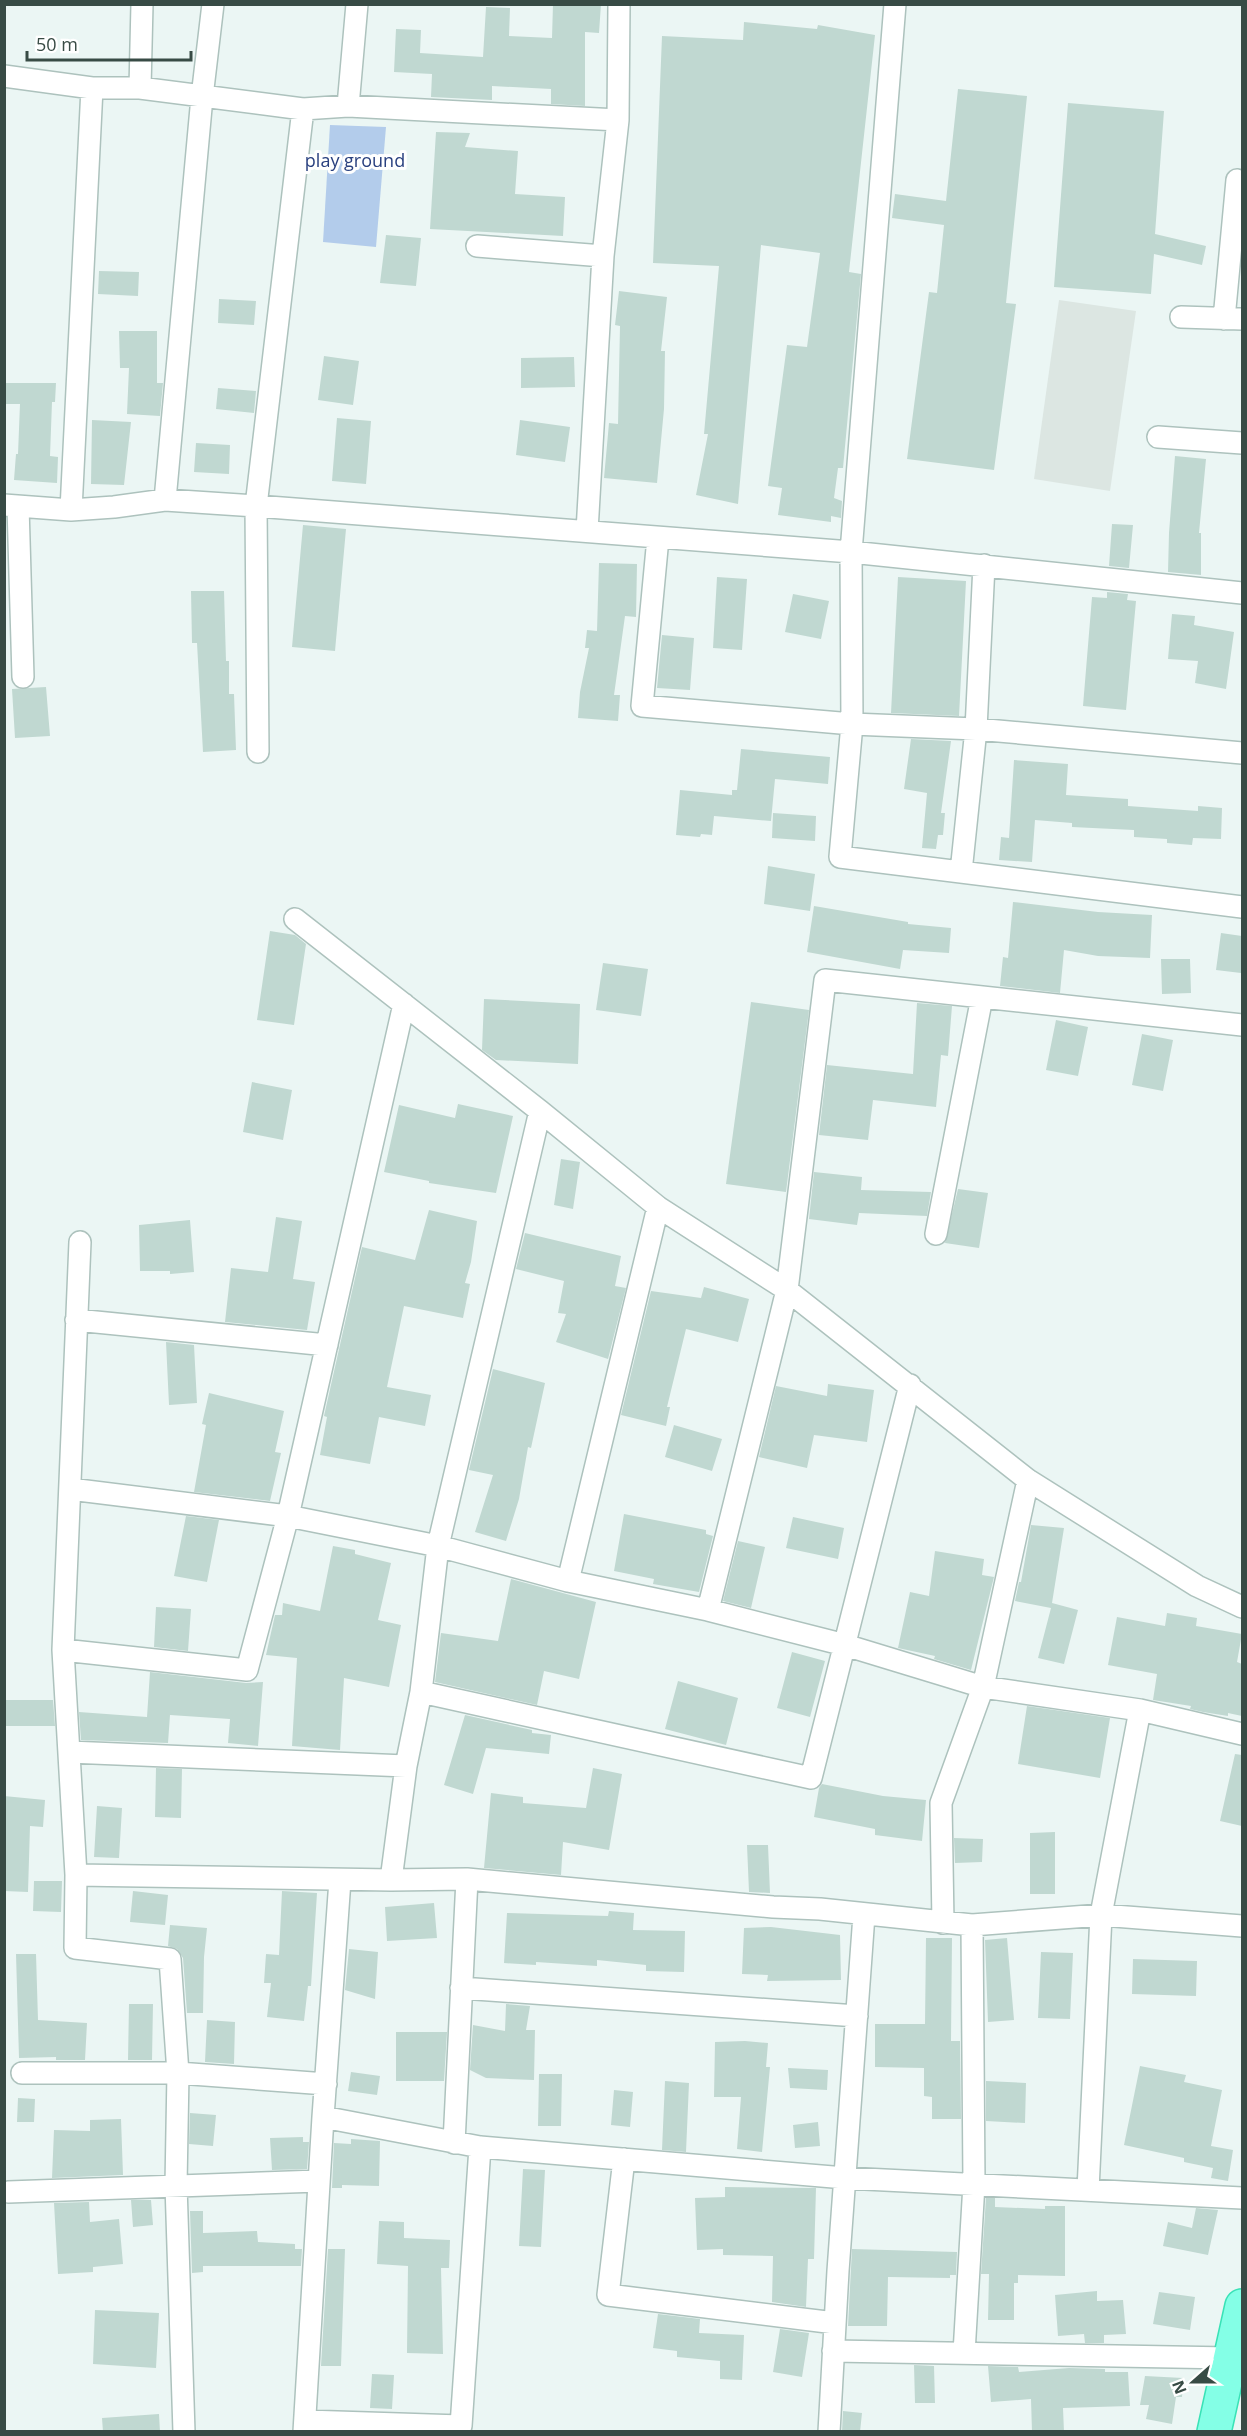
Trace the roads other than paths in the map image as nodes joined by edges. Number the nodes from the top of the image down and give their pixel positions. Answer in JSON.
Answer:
{"nodes":[{"id":1,"x":142,"y":4,"type":"edge"},
{"id":2,"x":213,"y":4,"type":"edge"},
{"id":3,"x":357,"y":4,"type":"edge"},
{"id":4,"x":619,"y":4,"type":"edge"},
{"id":5,"x":895,"y":4,"type":"edge"},
{"id":6,"x":4,"y":76,"type":"edge"},
{"id":7,"x":92,"y":88,"type":"junction"},
{"id":8,"x":140,"y":88,"type":"junction"},
{"id":9,"x":202,"y":97,"type":"junction"},
{"id":10,"x":348,"y":106,"type":"junction"},
{"id":11,"x":303,"y":109,"type":"junction"},
{"id":12,"x":618,"y":120,"type":"junction"},
{"id":13,"x":1237,"y":180,"type":"dead end"},
{"id":14,"x":477,"y":246,"type":"dead end"},
{"id":15,"x":603,"y":256,"type":"junction"},
{"id":16,"x":1181,"y":317,"type":"dead end"},
{"id":17,"x":1233,"y":319,"type":"edge"},
{"id":18,"x":1158,"y":436,"type":"dead end"},
{"id":19,"x":1242,"y":443,"type":"edge"},
{"id":20,"x":165,"y":500,"type":"junction"},
{"id":21,"x":11,"y":505,"type":"edge"},
{"id":22,"x":256,"y":506,"type":"junction"},
{"id":23,"x":71,"y":510,"type":"junction"},
{"id":24,"x":586,"y":531,"type":"junction"},
{"id":25,"x":658,"y":538,"type":"junction"},
{"id":26,"x":851,"y":552,"type":"junction"},
{"id":27,"x":984,"y":565,"type":"junction"},
{"id":28,"x":1242,"y":593,"type":"edge"},
{"id":29,"x":23,"y":677,"type":"dead end"},
{"id":30,"x":852,"y":724,"type":"junction"},
{"id":31,"x":976,"y":729,"type":"junction"},
{"id":32,"x":258,"y":752,"type":"dead end"},
{"id":33,"x":1242,"y":753,"type":"edge"},
{"id":34,"x":961,"y":872,"type":"junction"},
{"id":35,"x":1242,"y":907,"type":"edge"},
{"id":36,"x":295,"y":919,"type":"dead end"},
{"id":37,"x":982,"y":997,"type":"junction"},
{"id":38,"x":404,"y":1004,"type":"junction"},
{"id":39,"x":1242,"y":1025,"type":"edge"},
{"id":40,"x":540,"y":1111,"type":"junction"},
{"id":41,"x":658,"y":1207,"type":"junction"},
{"id":42,"x":936,"y":1234,"type":"dead end"},
{"id":43,"x":80,"y":1242,"type":"dead end"},
{"id":44,"x":787,"y":1290,"type":"junction"},
{"id":45,"x":76,"y":1320,"type":"junction"},
{"id":46,"x":327,"y":1345,"type":"junction"},
{"id":47,"x":910,"y":1385,"type":"junction"},
{"id":48,"x":1028,"y":1480,"type":"junction"},
{"id":49,"x":70,"y":1489,"type":"junction"},
{"id":50,"x":288,"y":1516,"type":"junction"},
{"id":51,"x":438,"y":1546,"type":"junction"},
{"id":52,"x":568,"y":1581,"type":"junction"},
{"id":53,"x":1242,"y":1607,"type":"edge"},
{"id":54,"x":708,"y":1610,"type":"junction"},
{"id":55,"x":845,"y":1645,"type":"junction"},
{"id":56,"x":63,"y":1650,"type":"junction"},
{"id":57,"x":983,"y":1688,"type":"junction"},
{"id":58,"x":421,"y":1692,"type":"junction"},
{"id":59,"x":1140,"y":1710,"type":"junction"},
{"id":60,"x":1242,"y":1734,"type":"edge"},
{"id":61,"x":69,"y":1752,"type":"junction"},
{"id":62,"x":406,"y":1766,"type":"junction"},
{"id":63,"x":76,"y":1875,"type":"junction"},
{"id":64,"x":467,"y":1879,"type":"junction"},
{"id":65,"x":340,"y":1880,"type":"junction"},
{"id":66,"x":391,"y":1880,"type":"junction"},
{"id":67,"x":864,"y":1915,"type":"junction"},
{"id":68,"x":1101,"y":1915,"type":"junction"},
{"id":69,"x":943,"y":1923,"type":"junction"},
{"id":70,"x":972,"y":1925,"type":"junction"},
{"id":71,"x":1242,"y":1926,"type":"edge"},
{"id":72,"x":461,"y":1988,"type":"junction"},
{"id":73,"x":857,"y":2016,"type":"junction"},
{"id":74,"x":22,"y":2073,"type":"dead end"},
{"id":75,"x":178,"y":2073,"type":"junction"},
{"id":76,"x":326,"y":2084,"type":"junction"},
{"id":77,"x":323,"y":2117,"type":"junction"},
{"id":78,"x":454,"y":2143,"type":"junction"},
{"id":79,"x":480,"y":2147,"type":"junction"},
{"id":80,"x":624,"y":2158,"type":"junction"},
{"id":81,"x":845,"y":2178,"type":"junction"},
{"id":82,"x":318,"y":2181,"type":"junction"},
{"id":83,"x":974,"y":2184,"type":"junction"},
{"id":84,"x":176,"y":2185,"type":"junction"},
{"id":85,"x":1088,"y":2190,"type":"junction"},
{"id":86,"x":8,"y":2192,"type":"dead end"},
{"id":87,"x":1242,"y":2198,"type":"edge"},
{"id":88,"x":1242,"y":2306,"type":"edge"},
{"id":89,"x":835,"y":2323,"type":"junction"},
{"id":90,"x":833,"y":2351,"type":"junction"},
{"id":91,"x":964,"y":2354,"type":"junction"},
{"id":92,"x":1230,"y":2358,"type":"junction"},
{"id":93,"x":305,"y":2426,"type":"edge"},
{"id":94,"x":184,"y":2432,"type":"edge"},
{"id":95,"x":829,"y":2432,"type":"edge"},
{"id":96,"x":1214,"y":2432,"type":"edge"}],
"edges":[{"from":1,"to":8,"type":"street"},
{"from":2,"to":9,"type":"street"},
{"from":3,"to":10,"type":"street"},
{"from":4,"to":12,"type":"street"},
{"from":5,"to":26,"type":"street"},
{"from":6,"to":7,"type":"street"},
{"from":7,"to":8,"type":"street"},
{"from":7,"to":23,"type":"street"},
{"from":8,"to":9,"type":"street"},
{"from":9,"to":11,"type":"street"},
{"from":9,"to":20,"type":"street"},
{"from":10,"to":11,"type":"street"},
{"from":10,"to":12,"type":"street"},
{"from":11,"to":22,"type":"street"},
{"from":12,"to":15,"type":"street"},
{"from":13,"to":17,"type":"street"},
{"from":14,"to":15,"type":"street"},
{"from":15,"to":24,"type":"street"},
{"from":16,"to":17,"type":"street"},
{"from":18,"to":19,"type":"street"},
{"from":20,"to":22,"type":"street"},
{"from":20,"to":23,"type":"street"},
{"from":21,"to":23,"type":"street"},
{"from":21,"to":29,"type":"street"},
{"from":22,"to":24,"type":"street"},
{"from":22,"to":32,"type":"street"},
{"from":24,"to":25,"type":"street"},
{"from":25,"to":26,"type":"street"},
{"from":25,"to":30,"type":"street"},
{"from":26,"to":27,"type":"street"},
{"from":26,"to":30,"type":"street"},
{"from":27,"to":28,"type":"street"},
{"from":27,"to":31,"type":"street"},
{"from":30,"to":31,"type":"street"},
{"from":30,"to":34,"type":"street"},
{"from":31,"to":33,"type":"street"},
{"from":31,"to":34,"type":"street"},
{"from":34,"to":35,"type":"street"},
{"from":36,"to":38,"type":"street"},
{"from":37,"to":39,"type":"street"},
{"from":37,"to":42,"type":"street"},
{"from":37,"to":44,"type":"street"},
{"from":38,"to":40,"type":"street"},
{"from":38,"to":46,"type":"street"},
{"from":40,"to":41,"type":"street"},
{"from":40,"to":51,"type":"street"},
{"from":41,"to":44,"type":"street"},
{"from":41,"to":52,"type":"street"},
{"from":43,"to":45,"type":"street"},
{"from":44,"to":47,"type":"street"},
{"from":44,"to":54,"type":"street"},
{"from":45,"to":46,"type":"street"},
{"from":45,"to":49,"type":"street"},
{"from":46,"to":50,"type":"street"},
{"from":47,"to":48,"type":"street"},
{"from":47,"to":55,"type":"street"},
{"from":48,"to":53,"type":"street"},
{"from":48,"to":57,"type":"street"},
{"from":49,"to":50,"type":"street"},
{"from":49,"to":56,"type":"street"},
{"from":50,"to":51,"type":"street"},
{"from":50,"to":56,"type":"street"},
{"from":51,"to":52,"type":"street"},
{"from":51,"to":58,"type":"street"},
{"from":52,"to":54,"type":"street"},
{"from":54,"to":55,"type":"street"},
{"from":55,"to":57,"type":"street"},
{"from":55,"to":58,"type":"street"},
{"from":56,"to":61,"type":"street"},
{"from":57,"to":59,"type":"street"},
{"from":57,"to":69,"type":"street"},
{"from":58,"to":62,"type":"street"},
{"from":59,"to":60,"type":"street"},
{"from":59,"to":68,"type":"street"},
{"from":61,"to":62,"type":"street"},
{"from":61,"to":63,"type":"street"},
{"from":62,"to":66,"type":"street"},
{"from":63,"to":65,"type":"street"},
{"from":63,"to":75,"type":"street"},
{"from":64,"to":66,"type":"street"},
{"from":64,"to":67,"type":"street"},
{"from":64,"to":72,"type":"street"},
{"from":65,"to":66,"type":"street"},
{"from":65,"to":76,"type":"street"},
{"from":67,"to":69,"type":"street"},
{"from":67,"to":73,"type":"street"},
{"from":68,"to":70,"type":"street"},
{"from":68,"to":71,"type":"street"},
{"from":68,"to":85,"type":"street"},
{"from":69,"to":70,"type":"street"},
{"from":70,"to":83,"type":"street"},
{"from":72,"to":73,"type":"street"},
{"from":72,"to":78,"type":"street"},
{"from":73,"to":81,"type":"street"},
{"from":74,"to":75,"type":"street"},
{"from":75,"to":76,"type":"street"},
{"from":75,"to":84,"type":"street"},
{"from":76,"to":77,"type":"street"},
{"from":77,"to":78,"type":"street"},
{"from":77,"to":82,"type":"street"},
{"from":78,"to":79,"type":"street"},
{"from":79,"to":80,"type":"street"},
{"from":79,"to":93,"type":"street"},
{"from":80,"to":81,"type":"street"},
{"from":80,"to":89,"type":"street"},
{"from":81,"to":83,"type":"street"},
{"from":81,"to":89,"type":"street"},
{"from":82,"to":84,"type":"street"},
{"from":82,"to":93,"type":"street"},
{"from":83,"to":85,"type":"street"},
{"from":83,"to":91,"type":"street"},
{"from":84,"to":86,"type":"street"},
{"from":84,"to":94,"type":"street"},
{"from":85,"to":87,"type":"street"},
{"from":88,"to":92,"type":"highway"},
{"from":89,"to":90,"type":"street"},
{"from":90,"to":91,"type":"street"},
{"from":90,"to":95,"type":"street"},
{"from":91,"to":92,"type":"street"},
{"from":92,"to":96,"type":"highway"}]}
